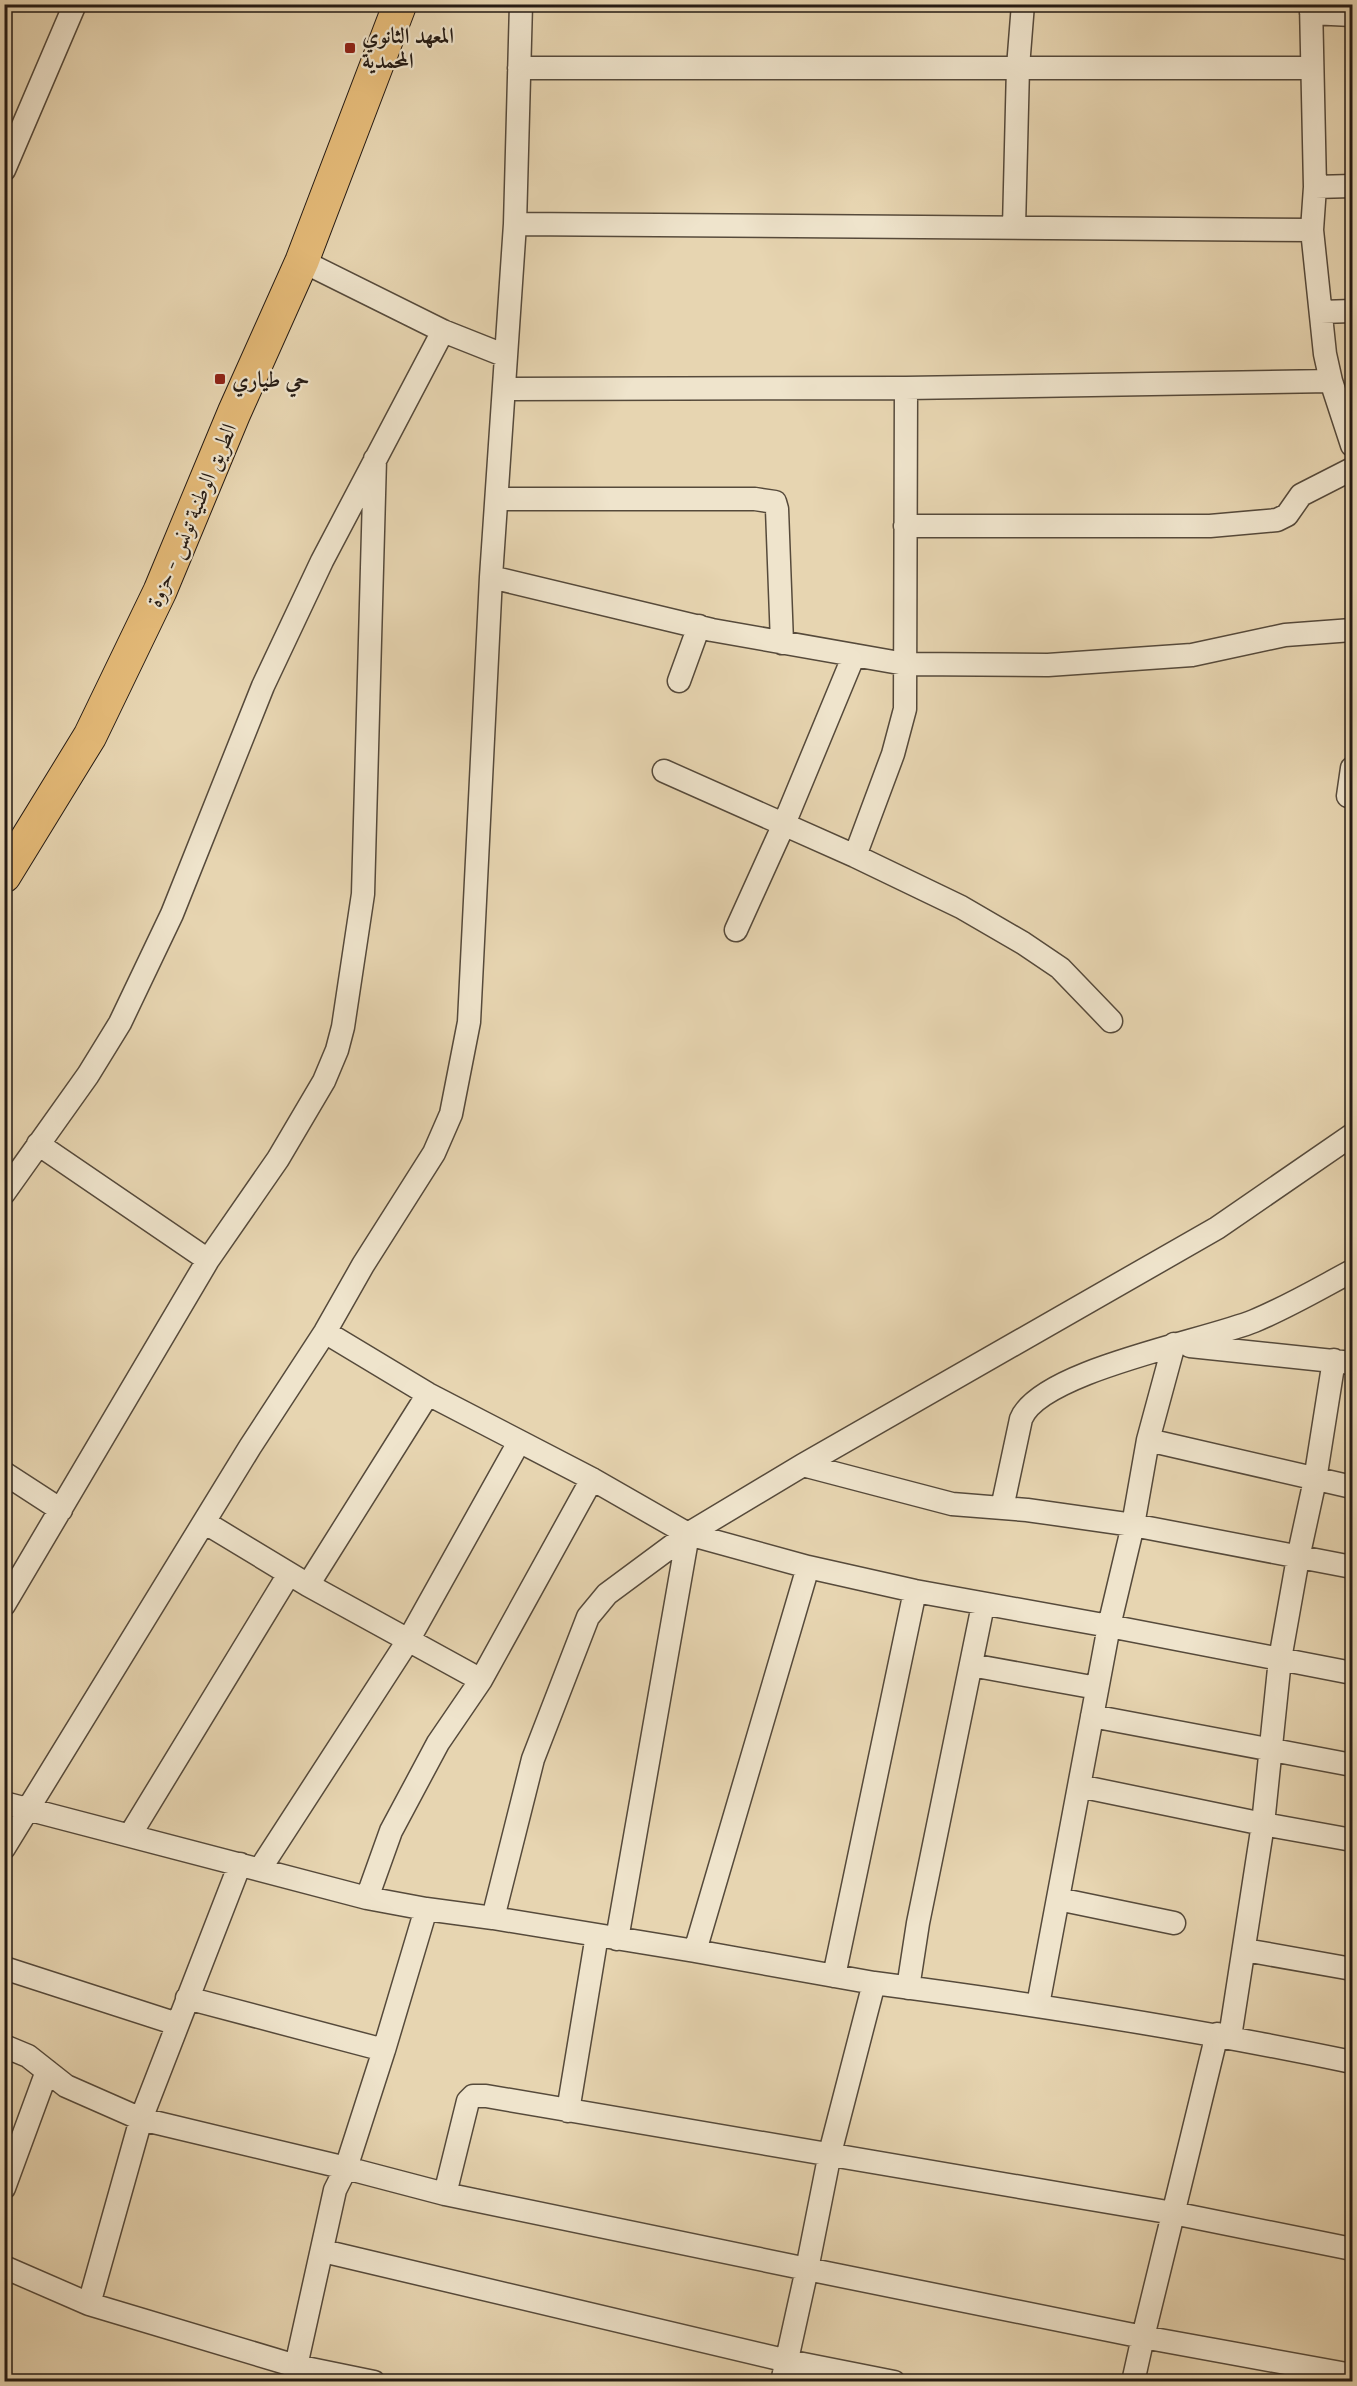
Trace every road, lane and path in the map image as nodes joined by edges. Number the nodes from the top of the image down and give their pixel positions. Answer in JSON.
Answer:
{"nodes":[{"id":1,"x":75,"y":4,"type":"edge"},
{"id":2,"x":399,"y":4,"type":"edge"},
{"id":3,"x":521,"y":4,"type":"edge"},
{"id":4,"x":1023,"y":4,"type":"edge"},
{"id":5,"x":1311,"y":9,"type":"edge"},
{"id":6,"x":1353,"y":15,"type":"edge"},
{"id":7,"x":1018,"y":67,"type":"junction"},
{"id":8,"x":519,"y":68,"type":"junction"},
{"id":9,"x":1311,"y":68,"type":"junction"},
{"id":10,"x":4,"y":170,"type":"edge"},
{"id":11,"x":1353,"y":186,"type":"edge"},
{"id":12,"x":1315,"y":187,"type":"junction"},
{"id":13,"x":515,"y":224,"type":"junction"},
{"id":14,"x":1014,"y":227,"type":"junction"},
{"id":15,"x":1312,"y":230,"type":"junction"},
{"id":16,"x":302,"y":261,"type":"junction"},
{"id":17,"x":1353,"y":310,"type":"edge"},
{"id":18,"x":1321,"y":312,"type":"junction"},
{"id":19,"x":443,"y":331,"type":"junction"},
{"id":20,"x":506,"y":356,"type":"junction"},
{"id":21,"x":1331,"y":381,"type":"junction"},
{"id":22,"x":906,"y":388,"type":"junction"},
{"id":23,"x":504,"y":389,"type":"junction"},
{"id":24,"x":1353,"y":445,"type":"edge"},
{"id":25,"x":375,"y":459,"type":"junction"},
{"id":26,"x":1353,"y":469,"type":"edge"},
{"id":27,"x":497,"y":499,"type":"junction"},
{"id":28,"x":904,"y":526,"type":"junction"},
{"id":29,"x":491,"y":577,"type":"junction"},
{"id":30,"x":699,"y":626,"type":"junction"},
{"id":31,"x":1353,"y":630,"type":"edge"},
{"id":32,"x":782,"y":643,"type":"junction"},
{"id":33,"x":854,"y":655,"type":"junction"},
{"id":34,"x":905,"y":664,"type":"junction"},
{"id":35,"x":679,"y":681,"type":"dead end"},
{"id":36,"x":1353,"y":768,"type":"edge"},
{"id":37,"x":664,"y":771,"type":"dead end"},
{"id":38,"x":1348,"y":796,"type":"dead end"},
{"id":39,"x":784,"y":824,"type":"junction"},
{"id":40,"x":855,"y":856,"type":"junction"},
{"id":41,"x":4,"y":876,"type":"edge"},
{"id":42,"x":736,"y":930,"type":"dead end"},
{"id":43,"x":1111,"y":1021,"type":"dead end"},
{"id":44,"x":1353,"y":1135,"type":"edge"},
{"id":45,"x":38,"y":1144,"type":"junction"},
{"id":46,"x":4,"y":1193,"type":"edge"},
{"id":47,"x":208,"y":1260,"type":"junction"},
{"id":48,"x":1348,"y":1276,"type":"edge"},
{"id":49,"x":325,"y":1332,"type":"junction"},
{"id":50,"x":1174,"y":1344,"type":"junction"},
{"id":51,"x":1343,"y":1361,"type":"edge"},
{"id":52,"x":428,"y":1394,"type":"junction"},
{"id":53,"x":1148,"y":1440,"type":"junction"},
{"id":54,"x":519,"y":1442,"type":"junction"},
{"id":55,"x":803,"y":1465,"type":"junction"},
{"id":56,"x":4,"y":1473,"type":"edge"},
{"id":57,"x":592,"y":1479,"type":"junction"},
{"id":58,"x":1315,"y":1480,"type":"junction"},
{"id":59,"x":1353,"y":1487,"type":"edge"},
{"id":60,"x":1002,"y":1508,"type":"junction"},
{"id":61,"x":61,"y":1510,"type":"junction"},
{"id":62,"x":204,"y":1522,"type":"junction"},
{"id":63,"x":1133,"y":1525,"type":"junction"},
{"id":64,"x":688,"y":1534,"type":"junction"},
{"id":65,"x":1298,"y":1558,"type":"junction"},
{"id":66,"x":808,"y":1567,"type":"junction"},
{"id":67,"x":1353,"y":1567,"type":"edge"},
{"id":68,"x":299,"y":1579,"type":"junction"},
{"id":69,"x":915,"y":1592,"type":"junction"},
{"id":70,"x":4,"y":1605,"type":"edge"},
{"id":71,"x":983,"y":1605,"type":"junction"},
{"id":72,"x":1109,"y":1626,"type":"junction"},
{"id":73,"x":409,"y":1639,"type":"junction"},
{"id":74,"x":1281,"y":1659,"type":"junction"},
{"id":75,"x":971,"y":1665,"type":"junction"},
{"id":76,"x":1353,"y":1673,"type":"edge"},
{"id":77,"x":481,"y":1680,"type":"junction"},
{"id":78,"x":1097,"y":1688,"type":"junction"},
{"id":79,"x":1092,"y":1716,"type":"junction"},
{"id":80,"x":1271,"y":1750,"type":"junction"},
{"id":81,"x":1353,"y":1765,"type":"edge"},
{"id":82,"x":1079,"y":1786,"type":"junction"},
{"id":83,"x":4,"y":1803,"type":"edge"},
{"id":84,"x":29,"y":1809,"type":"junction"},
{"id":85,"x":1263,"y":1824,"type":"junction"},
{"id":86,"x":130,"y":1835,"type":"junction"},
{"id":87,"x":1353,"y":1840,"type":"edge"},
{"id":88,"x":4,"y":1848,"type":"edge"},
{"id":89,"x":250,"y":1866,"type":"junction"},
{"id":90,"x":368,"y":1898,"type":"junction"},
{"id":91,"x":1058,"y":1899,"type":"junction"},
{"id":92,"x":426,"y":1909,"type":"junction"},
{"id":93,"x":494,"y":1918,"type":"junction"},
{"id":94,"x":1174,"y":1923,"type":"dead end"},
{"id":95,"x":607,"y":1937,"type":"junction"},
{"id":96,"x":1245,"y":1950,"type":"junction"},
{"id":97,"x":695,"y":1951,"type":"junction"},
{"id":98,"x":4,"y":1968,"type":"edge"},
{"id":99,"x":1353,"y":1969,"type":"edge"},
{"id":100,"x":834,"y":1976,"type":"junction"},
{"id":101,"x":874,"y":1983,"type":"junction"},
{"id":102,"x":908,"y":1988,"type":"junction"},
{"id":103,"x":187,"y":1998,"type":"junction"},
{"id":104,"x":1038,"y":2005,"type":"junction"},
{"id":105,"x":177,"y":2024,"type":"junction"},
{"id":106,"x":1223,"y":2036,"type":"junction"},
{"id":107,"x":4,"y":2046,"type":"edge"},
{"id":108,"x":384,"y":2050,"type":"junction"},
{"id":109,"x":1353,"y":2062,"type":"edge"},
{"id":110,"x":46,"y":2072,"type":"junction"},
{"id":111,"x":568,"y":2111,"type":"junction"},
{"id":112,"x":141,"y":2119,"type":"junction"},
{"id":113,"x":830,"y":2153,"type":"junction"},
{"id":114,"x":346,"y":2168,"type":"junction"},
{"id":115,"x":4,"y":2188,"type":"edge"},
{"id":116,"x":445,"y":2194,"type":"junction"},
{"id":117,"x":1173,"y":2213,"type":"junction"},
{"id":118,"x":1352,"y":2249,"type":"edge"},
{"id":119,"x":323,"y":2251,"type":"junction"},
{"id":120,"x":4,"y":2267,"type":"edge"},
{"id":121,"x":807,"y":2269,"type":"junction"},
{"id":122,"x":89,"y":2304,"type":"junction"},
{"id":123,"x":1143,"y":2337,"type":"junction"},
{"id":124,"x":296,"y":2366,"type":"junction"},
{"id":125,"x":785,"y":2372,"type":"edge"},
{"id":126,"x":1353,"y":2375,"type":"edge"},
{"id":127,"x":374,"y":2382,"type":"edge"},
{"id":128,"x":894,"y":2382,"type":"edge"},
{"id":129,"x":1133,"y":2382,"type":"edge"}],
"edges":[{"from":1,"to":10,"type":"street"},
{"from":2,"to":16,"type":"main road","name":"الطريق الوطنية تونس - حزوة"},
{"from":3,"to":8,"type":"street"},
{"from":4,"to":7,"type":"street"},
{"from":5,"to":6,"type":"street"},
{"from":5,"to":9,"type":"street"},
{"from":7,"to":8,"type":"street"},
{"from":7,"to":9,"type":"street"},
{"from":7,"to":14,"type":"street"},
{"from":8,"to":13,"type":"street"},
{"from":9,"to":12,"type":"street"},
{"from":11,"to":12,"type":"street"},
{"from":12,"to":15,"type":"street"},
{"from":13,"to":14,"type":"street"},
{"from":13,"to":20,"type":"street"},
{"from":14,"to":15,"type":"street"},
{"from":15,"to":18,"type":"street"},
{"from":16,"to":19,"type":"street"},
{"from":16,"to":41,"type":"main road","name":"الطريق الوطنية تونس - حزوة"},
{"from":17,"to":18,"type":"street"},
{"from":18,"to":21,"type":"street"},
{"from":19,"to":20,"type":"street"},
{"from":19,"to":25,"type":"street"},
{"from":20,"to":23,"type":"street"},
{"from":21,"to":22,"type":"street"},
{"from":21,"to":24,"type":"street"},
{"from":22,"to":23,"type":"street"},
{"from":22,"to":28,"type":"street"},
{"from":23,"to":27,"type":"street"},
{"from":25,"to":45,"type":"street"},
{"from":25,"to":47,"type":"street"},
{"from":26,"to":28,"type":"street"},
{"from":27,"to":29,"type":"street"},
{"from":27,"to":32,"type":"street"},
{"from":28,"to":34,"type":"street"},
{"from":29,"to":30,"type":"street"},
{"from":29,"to":49,"type":"street"},
{"from":30,"to":32,"type":"street"},
{"from":30,"to":35,"type":"street"},
{"from":31,"to":34,"type":"street"},
{"from":32,"to":33,"type":"street"},
{"from":33,"to":34,"type":"street"},
{"from":33,"to":39,"type":"street"},
{"from":34,"to":40,"type":"street"},
{"from":36,"to":38,"type":"street"},
{"from":37,"to":39,"type":"street"},
{"from":39,"to":40,"type":"street"},
{"from":39,"to":42,"type":"street"},
{"from":40,"to":43,"type":"street"},
{"from":44,"to":55,"type":"street"},
{"from":45,"to":46,"type":"street"},
{"from":45,"to":47,"type":"street"},
{"from":47,"to":61,"type":"street"},
{"from":48,"to":50,"type":"street"},
{"from":49,"to":52,"type":"street"},
{"from":49,"to":62,"type":"street"},
{"from":50,"to":51,"type":"street"},
{"from":50,"to":53,"type":"street"},
{"from":50,"to":60,"type":"street"},
{"from":51,"to":58,"type":"street"},
{"from":52,"to":54,"type":"street"},
{"from":52,"to":68,"type":"street"},
{"from":53,"to":58,"type":"street"},
{"from":53,"to":63,"type":"street"},
{"from":54,"to":57,"type":"street"},
{"from":54,"to":73,"type":"street"},
{"from":55,"to":60,"type":"street"},
{"from":55,"to":64,"type":"street"},
{"from":56,"to":61,"type":"street"},
{"from":57,"to":64,"type":"street"},
{"from":57,"to":77,"type":"street"},
{"from":58,"to":59,"type":"street"},
{"from":58,"to":65,"type":"street"},
{"from":60,"to":63,"type":"street"},
{"from":61,"to":70,"type":"street"},
{"from":62,"to":68,"type":"street"},
{"from":62,"to":84,"type":"street"},
{"from":63,"to":65,"type":"street"},
{"from":63,"to":72,"type":"street"},
{"from":64,"to":66,"type":"street"},
{"from":64,"to":93,"type":"street"},
{"from":64,"to":95,"type":"street"},
{"from":65,"to":67,"type":"street"},
{"from":65,"to":74,"type":"street"},
{"from":66,"to":69,"type":"street"},
{"from":66,"to":97,"type":"street"},
{"from":68,"to":73,"type":"street"},
{"from":68,"to":86,"type":"street"},
{"from":69,"to":71,"type":"street"},
{"from":69,"to":100,"type":"street"},
{"from":71,"to":72,"type":"street"},
{"from":71,"to":75,"type":"street"},
{"from":72,"to":74,"type":"street"},
{"from":72,"to":78,"type":"street"},
{"from":73,"to":77,"type":"street"},
{"from":73,"to":89,"type":"street"},
{"from":74,"to":76,"type":"street"},
{"from":74,"to":80,"type":"street"},
{"from":75,"to":78,"type":"street"},
{"from":75,"to":102,"type":"street"},
{"from":77,"to":90,"type":"street"},
{"from":78,"to":79,"type":"street"},
{"from":79,"to":80,"type":"street"},
{"from":79,"to":82,"type":"street"},
{"from":80,"to":81,"type":"street"},
{"from":80,"to":85,"type":"street"},
{"from":82,"to":85,"type":"street"},
{"from":82,"to":91,"type":"street"},
{"from":83,"to":84,"type":"street"},
{"from":84,"to":86,"type":"street"},
{"from":84,"to":88,"type":"street"},
{"from":85,"to":87,"type":"street"},
{"from":85,"to":96,"type":"street"},
{"from":86,"to":89,"type":"street"},
{"from":89,"to":90,"type":"street"},
{"from":89,"to":103,"type":"street"},
{"from":90,"to":92,"type":"street"},
{"from":91,"to":94,"type":"street"},
{"from":91,"to":104,"type":"street"},
{"from":92,"to":93,"type":"street"},
{"from":92,"to":108,"type":"street"},
{"from":93,"to":95,"type":"street"},
{"from":95,"to":97,"type":"street"},
{"from":95,"to":111,"type":"street"},
{"from":96,"to":99,"type":"street"},
{"from":96,"to":106,"type":"street"},
{"from":97,"to":100,"type":"street"},
{"from":98,"to":105,"type":"street"},
{"from":100,"to":101,"type":"street"},
{"from":101,"to":102,"type":"street"},
{"from":101,"to":113,"type":"street"},
{"from":102,"to":104,"type":"street"},
{"from":103,"to":105,"type":"street"},
{"from":103,"to":108,"type":"street"},
{"from":104,"to":106,"type":"street"},
{"from":105,"to":112,"type":"street"},
{"from":106,"to":109,"type":"street"},
{"from":106,"to":117,"type":"street"},
{"from":107,"to":110,"type":"street"},
{"from":108,"to":114,"type":"street"},
{"from":110,"to":112,"type":"street"},
{"from":110,"to":115,"type":"street"},
{"from":111,"to":113,"type":"street"},
{"from":111,"to":116,"type":"street"},
{"from":112,"to":114,"type":"street"},
{"from":112,"to":122,"type":"street"},
{"from":113,"to":117,"type":"street"},
{"from":113,"to":121,"type":"street"},
{"from":114,"to":116,"type":"street"},
{"from":114,"to":119,"type":"street"},
{"from":116,"to":121,"type":"street"},
{"from":117,"to":118,"type":"street"},
{"from":117,"to":123,"type":"street"},
{"from":119,"to":124,"type":"street"},
{"from":119,"to":125,"type":"street"},
{"from":120,"to":122,"type":"street"},
{"from":121,"to":123,"type":"street"},
{"from":121,"to":125,"type":"street"},
{"from":122,"to":124,"type":"street"},
{"from":123,"to":126,"type":"street"},
{"from":123,"to":129,"type":"street"},
{"from":124,"to":127,"type":"street"},
{"from":125,"to":128,"type":"street"}]}
